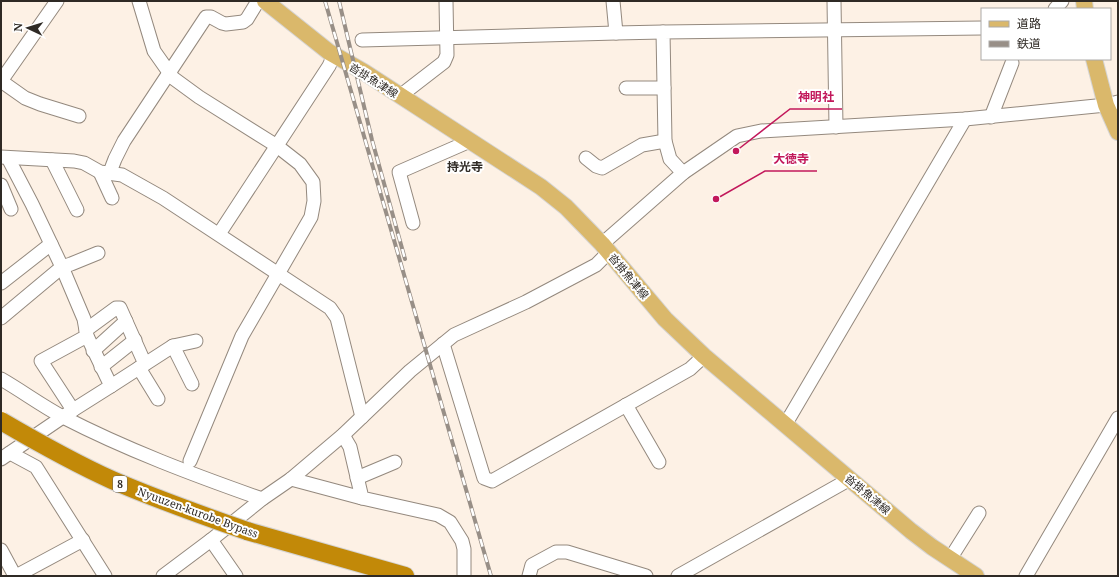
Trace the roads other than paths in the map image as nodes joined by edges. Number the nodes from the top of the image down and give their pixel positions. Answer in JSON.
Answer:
{"nodes":[{"id":1,"x":57,"y":1,"type":"edge"},
{"id":2,"x":139,"y":1,"type":"edge"},
{"id":3,"x":258,"y":1,"type":"edge"},
{"id":4,"x":265,"y":1,"type":"edge"},
{"id":5,"x":446,"y":1,"type":"edge"},
{"id":6,"x":614,"y":1,"type":"edge"},
{"id":7,"x":834,"y":1,"type":"edge"},
{"id":8,"x":981,"y":28,"type":"edge"},
{"id":9,"x":835,"y":29,"type":"junction"},
{"id":10,"x":663,"y":32,"type":"junction"},
{"id":11,"x":616,"y":33,"type":"junction"},
{"id":12,"x":446,"y":37,"type":"junction"},
{"id":13,"x":362,"y":40,"type":"dead end"},
{"id":14,"x":334,"y":55,"type":"junction"},
{"id":15,"x":1094,"y":60,"type":"edge"},
{"id":16,"x":1012,"y":63,"type":"dead end"},
{"id":17,"x":168,"y":72,"type":"junction"},
{"id":18,"x":2,"y":78,"type":"edge"},
{"id":19,"x":626,"y":88,"type":"dead end"},
{"id":20,"x":664,"y":88,"type":"junction"},
{"id":21,"x":400,"y":96,"type":"junction"},
{"id":22,"x":1112,"y":103,"type":"edge"},
{"id":23,"x":79,"y":116,"type":"dead end"},
{"id":24,"x":991,"y":117,"type":"junction"},
{"id":25,"x":965,"y":119,"type":"junction"},
{"id":26,"x":836,"y":127,"type":"junction"},
{"id":27,"x":1118,"y":132,"type":"edge"},
{"id":28,"x":470,"y":141,"type":"junction"},
{"id":29,"x":666,"y":141,"type":"junction"},
{"id":30,"x":277,"y":146,"type":"junction"},
{"id":31,"x":5,"y":158,"type":"edge"},
{"id":32,"x":586,"y":158,"type":"dead end"},
{"id":33,"x":52,"y":160,"type":"junction"},
{"id":34,"x":105,"y":172,"type":"junction"},
{"id":35,"x":683,"y":173,"type":"junction"},
{"id":36,"x":1,"y":185,"type":"edge"},
{"id":37,"x":112,"y":198,"type":"dead end"},
{"id":38,"x":11,"y":209,"type":"dead end"},
{"id":39,"x":77,"y":210,"type":"dead end"},
{"id":40,"x":412,"y":223,"type":"dead end"},
{"id":41,"x":219,"y":234,"type":"junction"},
{"id":42,"x":52,"y":244,"type":"junction"},
{"id":43,"x":606,"y":248,"type":"junction"},
{"id":44,"x":98,"y":253,"type":"dead end"},
{"id":45,"x":62,"y":267,"type":"junction"},
{"id":46,"x":278,"y":274,"type":"junction"},
{"id":47,"x":1,"y":283,"type":"edge"},
{"id":48,"x":1,"y":318,"type":"edge"},
{"id":49,"x":126,"y":321,"type":"junction"},
{"id":50,"x":86,"y":333,"type":"junction"},
{"id":51,"x":135,"y":340,"type":"junction"},
{"id":52,"x":196,"y":341,"type":"dead end"},
{"id":53,"x":443,"y":344,"type":"junction"},
{"id":54,"x":173,"y":346,"type":"junction"},
{"id":55,"x":93,"y":351,"type":"junction"},
{"id":56,"x":704,"y":356,"type":"junction"},
{"id":57,"x":142,"y":366,"type":"junction"},
{"id":58,"x":101,"y":367,"type":"junction"},
{"id":59,"x":1,"y":379,"type":"edge"},
{"id":60,"x":192,"y":384,"type":"dead end"},
{"id":61,"x":111,"y":386,"type":"junction"},
{"id":62,"x":158,"y":399,"type":"dead end"},
{"id":63,"x":626,"y":405,"type":"junction"},
{"id":64,"x":68,"y":414,"type":"junction"},
{"id":65,"x":362,"y":417,"type":"junction"},
{"id":66,"x":1118,"y":418,"type":"edge"},
{"id":67,"x":1,"y":421,"type":"edge"},
{"id":68,"x":785,"y":425,"type":"junction"},
{"id":69,"x":344,"y":435,"type":"junction"},
{"id":70,"x":6,"y":456,"type":"edge"},
{"id":71,"x":190,"y":461,"type":"dead end"},
{"id":72,"x":395,"y":462,"type":"dead end"},
{"id":73,"x":659,"y":462,"type":"dead end"},
{"id":74,"x":357,"y":478,"type":"junction"},
{"id":75,"x":291,"y":479,"type":"junction"},
{"id":76,"x":850,"y":479,"type":"junction"},
{"id":77,"x":362,"y":498,"type":"junction"},
{"id":78,"x":262,"y":499,"type":"junction"},
{"id":79,"x":979,"y":513,"type":"dead end"},
{"id":80,"x":83,"y":540,"type":"junction"},
{"id":81,"x":211,"y":540,"type":"junction"},
{"id":82,"x":1,"y":550,"type":"edge"},
{"id":83,"x":950,"y":559,"type":"junction"},
{"id":84,"x":16,"y":576,"type":"edge"},
{"id":85,"x":105,"y":576,"type":"edge"},
{"id":86,"x":163,"y":576,"type":"edge"},
{"id":87,"x":236,"y":576,"type":"edge"},
{"id":88,"x":405,"y":576,"type":"edge"},
{"id":89,"x":464,"y":576,"type":"edge"},
{"id":90,"x":529,"y":576,"type":"edge"},
{"id":91,"x":646,"y":576,"type":"edge"},
{"id":92,"x":678,"y":576,"type":"edge"},
{"id":93,"x":976,"y":576,"type":"edge"},
{"id":94,"x":1026,"y":576,"type":"edge"}],
"edges":[{"from":1,"to":18,"type":"street"},
{"from":2,"to":17,"type":"street"},
{"from":3,"to":17,"type":"street"},
{"from":4,"to":14,"type":"main road","name":"沓掛魚津線"},
{"from":5,"to":12,"type":"street"},
{"from":6,"to":11,"type":"street"},
{"from":7,"to":9,"type":"street"},
{"from":8,"to":9,"type":"street"},
{"from":9,"to":10,"type":"street"},
{"from":9,"to":26,"type":"street"},
{"from":10,"to":11,"type":"street"},
{"from":10,"to":20,"type":"street"},
{"from":11,"to":12,"type":"street"},
{"from":12,"to":13,"type":"street"},
{"from":12,"to":21,"type":"street"},
{"from":14,"to":21,"type":"main road","name":"沓掛魚津線"},
{"from":14,"to":30,"type":"street"},
{"from":15,"to":22,"type":"main road"},
{"from":16,"to":24,"type":"street"},
{"from":17,"to":30,"type":"street"},
{"from":17,"to":34,"type":"street"},
{"from":18,"to":23,"type":"street"},
{"from":19,"to":20,"type":"street"},
{"from":20,"to":29,"type":"street"},
{"from":21,"to":28,"type":"main road","name":"沓掛魚津線"},
{"from":22,"to":24,"type":"street"},
{"from":22,"to":27,"type":"main road"},
{"from":24,"to":25,"type":"street"},
{"from":25,"to":26,"type":"street"},
{"from":25,"to":68,"type":"street"},
{"from":26,"to":35,"type":"street"},
{"from":28,"to":40,"type":"street"},
{"from":28,"to":43,"type":"main road","name":"沓掛魚津線"},
{"from":29,"to":32,"type":"street"},
{"from":29,"to":35,"type":"street"},
{"from":30,"to":41,"type":"street"},
{"from":30,"to":46,"type":"street"},
{"from":31,"to":33,"type":"street"},
{"from":31,"to":42,"type":"street"},
{"from":33,"to":34,"type":"street"},
{"from":33,"to":39,"type":"street"},
{"from":34,"to":37,"type":"street"},
{"from":34,"to":41,"type":"street"},
{"from":35,"to":43,"type":"street"},
{"from":36,"to":38,"type":"street"},
{"from":41,"to":46,"type":"street"},
{"from":42,"to":45,"type":"street"},
{"from":42,"to":47,"type":"street"},
{"from":43,"to":53,"type":"street"},
{"from":43,"to":56,"type":"main road","name":"沓掛魚津線"},
{"from":44,"to":45,"type":"street"},
{"from":45,"to":48,"type":"street"},
{"from":45,"to":50,"type":"street"},
{"from":46,"to":65,"type":"street"},
{"from":46,"to":71,"type":"street"},
{"from":49,"to":50,"type":"street"},
{"from":49,"to":51,"type":"street"},
{"from":49,"to":55,"type":"street"},
{"from":50,"to":55,"type":"street"},
{"from":50,"to":64,"type":"street"},
{"from":51,"to":57,"type":"street"},
{"from":51,"to":58,"type":"street"},
{"from":52,"to":54,"type":"street"},
{"from":53,"to":63,"type":"street"},
{"from":53,"to":65,"type":"street"},
{"from":54,"to":57,"type":"street"},
{"from":54,"to":60,"type":"street"},
{"from":55,"to":58,"type":"street"},
{"from":56,"to":63,"type":"street"},
{"from":56,"to":68,"type":"main road","name":"沓掛魚津線"},
{"from":57,"to":61,"type":"street"},
{"from":57,"to":62,"type":"street"},
{"from":58,"to":61,"type":"street"},
{"from":59,"to":64,"type":"street"},
{"from":61,"to":64,"type":"street"},
{"from":63,"to":73,"type":"street"},
{"from":64,"to":70,"type":"street"},
{"from":64,"to":78,"type":"street"},
{"from":65,"to":69,"type":"street"},
{"from":66,"to":94,"type":"street"},
{"from":67,"to":88,"type":"highway","name":"Nyuuzen-kurobe Bypass","number":"8","bridge":true},
{"from":68,"to":76,"type":"main road","name":"沓掛魚津線"},
{"from":69,"to":74,"type":"street"},
{"from":69,"to":75,"type":"street"},
{"from":70,"to":80,"type":"street"},
{"from":72,"to":74,"type":"street"},
{"from":74,"to":77,"type":"street"},
{"from":75,"to":77,"type":"street"},
{"from":75,"to":78,"type":"street"},
{"from":76,"to":83,"type":"main road","name":"沓掛魚津線"},
{"from":76,"to":92,"type":"street"},
{"from":77,"to":89,"type":"street"},
{"from":78,"to":81,"type":"street"},
{"from":79,"to":83,"type":"street"},
{"from":80,"to":84,"type":"street"},
{"from":80,"to":85,"type":"street"},
{"from":81,"to":86,"type":"street"},
{"from":81,"to":87,"type":"street"},
{"from":82,"to":84,"type":"street"},
{"from":83,"to":93,"type":"main road","name":"沓掛魚津線"},
{"from":90,"to":91,"type":"street"}]}
